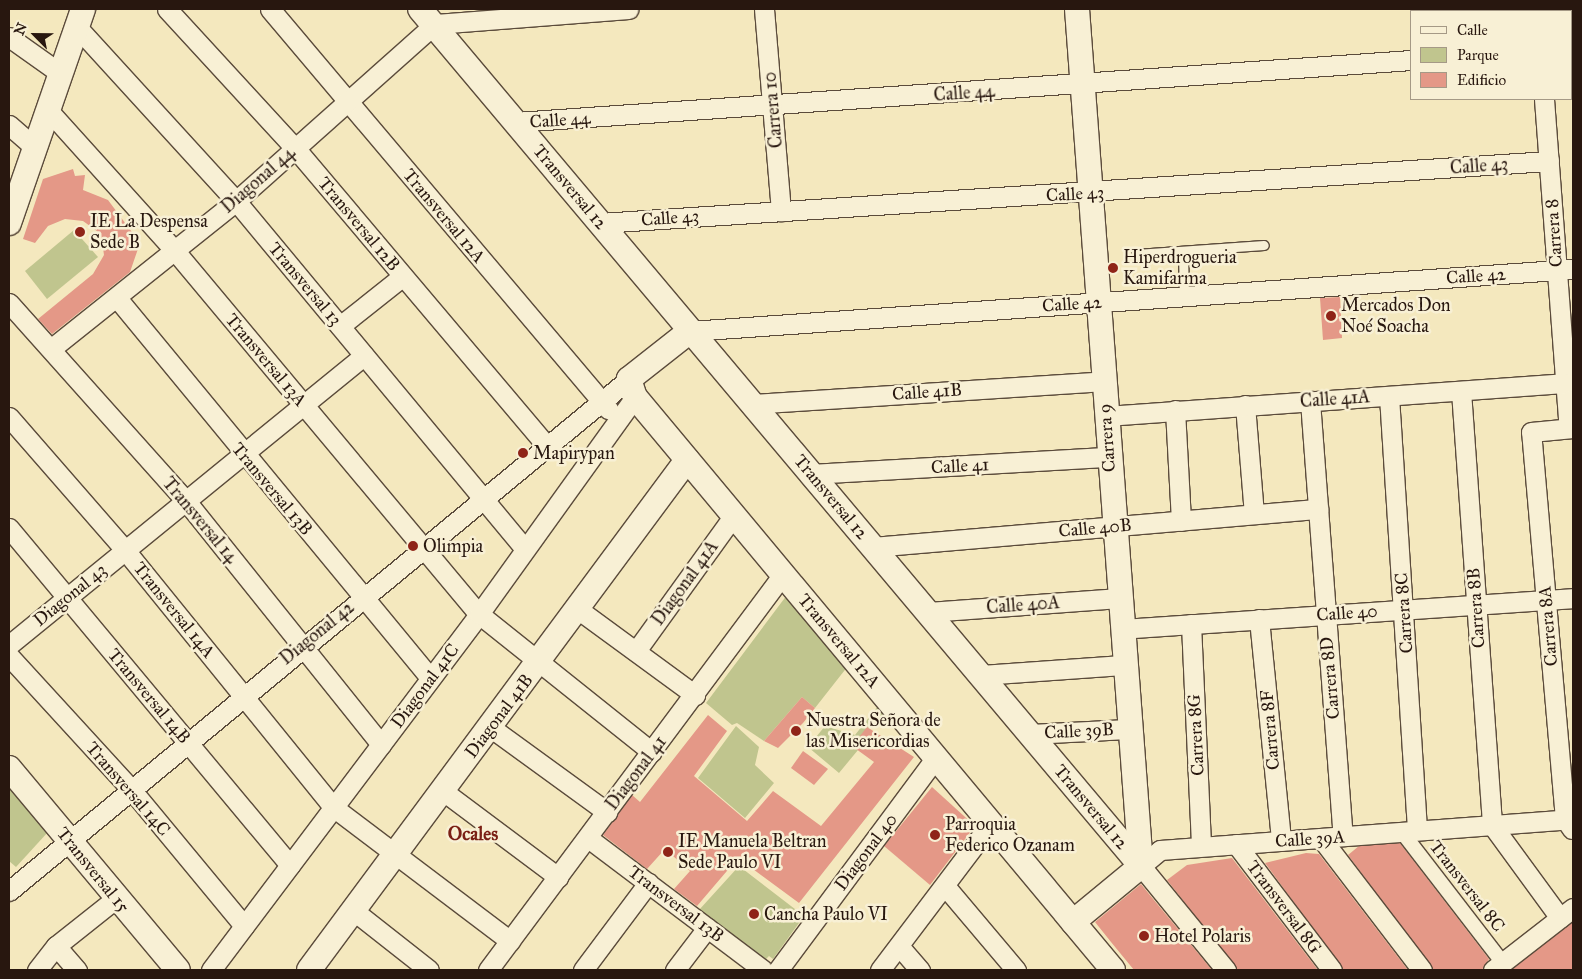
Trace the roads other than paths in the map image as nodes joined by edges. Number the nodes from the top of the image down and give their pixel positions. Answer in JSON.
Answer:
{"nodes":[{"id":1,"x":167,"y":9,"type":"edge"},
{"id":2,"x":270,"y":9,"type":"edge"},
{"id":3,"x":628,"y":9,"type":"edge"},
{"id":4,"x":764,"y":9,"type":"edge"},
{"id":5,"x":1077,"y":9,"type":"edge"},
{"id":6,"x":426,"y":13,"type":"edge"},
{"id":7,"x":80,"y":18,"type":"edge"},
{"id":8,"x":9,"y":37,"type":"edge"},
{"id":9,"x":1410,"y":60,"type":"edge"},
{"id":10,"x":60,"y":74,"type":"junction"},
{"id":11,"x":1083,"y":84,"type":"junction"},
{"id":12,"x":1544,"y":100,"type":"edge"},
{"id":13,"x":348,"y":103,"type":"junction"},
{"id":14,"x":772,"y":106,"type":"junction"},
{"id":15,"x":48,"y":110,"type":"junction"},
{"id":16,"x":516,"y":122,"type":"junction"},
{"id":17,"x":9,"y":125,"type":"edge"},
{"id":18,"x":35,"y":148,"type":"junction"},
{"id":19,"x":295,"y":148,"type":"junction"},
{"id":20,"x":1549,"y":161,"type":"junction"},
{"id":21,"x":1090,"y":193,"type":"junction"},
{"id":22,"x":236,"y":201,"type":"junction"},
{"id":23,"x":781,"y":211,"type":"junction"},
{"id":24,"x":9,"y":222,"type":"edge"},
{"id":25,"x":600,"y":223,"type":"junction"},
{"id":26,"x":1264,"y":245,"type":"dead end"},
{"id":27,"x":175,"y":251,"type":"junction"},
{"id":28,"x":1183,"y":251,"type":"junction"},
{"id":29,"x":1136,"y":254,"type":"dead end"},
{"id":30,"x":1565,"y":270,"type":"edge"},
{"id":31,"x":403,"y":276,"type":"junction"},
{"id":32,"x":1184,"y":297,"type":"junction"},
{"id":33,"x":117,"y":298,"type":"junction"},
{"id":34,"x":1098,"y":302,"type":"junction"},
{"id":35,"x":9,"y":304,"type":"edge"},
{"id":36,"x":340,"y":326,"type":"junction"},
{"id":37,"x":690,"y":331,"type":"junction"},
{"id":38,"x":52,"y":348,"type":"junction"},
{"id":39,"x":364,"y":355,"type":"junction"},
{"id":40,"x":1103,"y":381,"type":"junction"},
{"id":41,"x":1565,"y":383,"type":"junction"},
{"id":42,"x":632,"y":388,"type":"junction"},
{"id":43,"x":1461,"y":390,"type":"junction"},
{"id":44,"x":1390,"y":396,"type":"junction"},
{"id":45,"x":601,"y":401,"type":"junction"},
{"id":46,"x":1310,"y":401,"type":"junction"},
{"id":47,"x":304,"y":404,"type":"junction"},
{"id":48,"x":751,"y":404,"type":"junction"},
{"id":49,"x":1245,"y":405,"type":"junction"},
{"id":50,"x":1175,"y":410,"type":"junction"},
{"id":51,"x":1105,"y":416,"type":"junction"},
{"id":52,"x":9,"y":418,"type":"edge"},
{"id":53,"x":619,"y":421,"type":"junction"},
{"id":54,"x":1571,"y":428,"type":"edge"},
{"id":55,"x":546,"y":445,"type":"junction"},
{"id":56,"x":243,"y":454,"type":"junction"},
{"id":57,"x":1109,"y":457,"type":"junction"},
{"id":58,"x":687,"y":460,"type":"junction"},
{"id":59,"x":811,"y":474,"type":"junction"},
{"id":60,"x":482,"y":498,"type":"junction"},
{"id":61,"x":186,"y":501,"type":"junction"},
{"id":62,"x":1318,"y":509,"type":"junction"},
{"id":63,"x":1254,"y":514,"type":"junction"},
{"id":64,"x":734,"y":515,"type":"junction"},
{"id":65,"x":1181,"y":521,"type":"junction"},
{"id":66,"x":1114,"y":527,"type":"junction"},
{"id":67,"x":9,"y":528,"type":"edge"},
{"id":68,"x":423,"y":546,"type":"junction"},
{"id":69,"x":873,"y":547,"type":"junction"},
{"id":70,"x":524,"y":548,"type":"junction"},
{"id":71,"x":126,"y":550,"type":"junction"},
{"id":72,"x":783,"y":574,"type":"junction"},
{"id":73,"x":362,"y":597,"type":"junction"},
{"id":74,"x":67,"y":598,"type":"junction"},
{"id":75,"x":1119,"y":598,"type":"junction"},
{"id":76,"x":1573,"y":598,"type":"edge"},
{"id":77,"x":1545,"y":600,"type":"junction"},
{"id":78,"x":1476,"y":604,"type":"junction"},
{"id":79,"x":579,"y":610,"type":"junction"},
{"id":80,"x":1403,"y":610,"type":"junction"},
{"id":81,"x":928,"y":612,"type":"junction"},
{"id":82,"x":479,"y":614,"type":"junction"},
{"id":83,"x":1325,"y":615,"type":"junction"},
{"id":84,"x":1259,"y":620,"type":"junction"},
{"id":85,"x":1191,"y":624,"type":"junction"},
{"id":86,"x":1121,"y":629,"type":"junction"},
{"id":87,"x":9,"y":645,"type":"edge"},
{"id":88,"x":302,"y":645,"type":"junction"},
{"id":89,"x":636,"y":651,"type":"junction"},
{"id":90,"x":9,"y":656,"type":"edge"},
{"id":91,"x":539,"y":662,"type":"junction"},
{"id":92,"x":1123,"y":665,"type":"junction"},
{"id":93,"x":981,"y":675,"type":"junction"},
{"id":94,"x":430,"y":678,"type":"junction"},
{"id":95,"x":243,"y":694,"type":"junction"},
{"id":96,"x":695,"y":695,"type":"junction"},
{"id":97,"x":490,"y":728,"type":"junction"},
{"id":98,"x":1128,"y":729,"type":"junction"},
{"id":99,"x":1030,"y":734,"type":"junction"},
{"id":100,"x":187,"y":741,"type":"junction"},
{"id":101,"x":381,"y":744,"type":"junction"},
{"id":102,"x":652,"y":752,"type":"junction"},
{"id":103,"x":936,"y":757,"type":"junction"},
{"id":104,"x":9,"y":768,"type":"edge"},
{"id":105,"x":130,"y":788,"type":"junction"},
{"id":106,"x":443,"y":791,"type":"junction"},
{"id":107,"x":333,"y":807,"type":"junction"},
{"id":108,"x":607,"y":812,"type":"junction"},
{"id":109,"x":991,"y":823,"type":"junction"},
{"id":110,"x":1570,"y":823,"type":"edge"},
{"id":111,"x":1492,"y":825,"type":"junction"},
{"id":112,"x":1410,"y":831,"type":"junction"},
{"id":113,"x":1343,"y":836,"type":"junction"},
{"id":114,"x":588,"y":838,"type":"junction"},
{"id":115,"x":1321,"y":838,"type":"junction"},
{"id":116,"x":70,"y":840,"type":"junction"},
{"id":117,"x":1280,"y":841,"type":"junction"},
{"id":118,"x":1236,"y":844,"type":"junction"},
{"id":119,"x":1201,"y":845,"type":"junction"},
{"id":120,"x":396,"y":855,"type":"junction"},
{"id":121,"x":290,"y":865,"type":"junction"},
{"id":122,"x":1141,"y":866,"type":"junction"},
{"id":123,"x":558,"y":877,"type":"junction"},
{"id":124,"x":648,"y":883,"type":"junction"},
{"id":125,"x":12,"y":884,"type":"edge"},
{"id":126,"x":945,"y":886,"type":"junction"},
{"id":127,"x":115,"y":899,"type":"junction"},
{"id":128,"x":354,"y":911,"type":"junction"},
{"id":129,"x":1567,"y":913,"type":"edge"},
{"id":130,"x":1073,"y":922,"type":"junction"},
{"id":131,"x":244,"y":926,"type":"junction"},
{"id":132,"x":707,"y":928,"type":"junction"},
{"id":133,"x":510,"y":941,"type":"junction"},
{"id":134,"x":56,"y":946,"type":"junction"},
{"id":135,"x":898,"y":946,"type":"junction"},
{"id":136,"x":1498,"y":966,"type":"edge"},
{"id":137,"x":1111,"y":969,"type":"edge"},
{"id":138,"x":37,"y":970,"type":"edge"},
{"id":139,"x":77,"y":970,"type":"edge"},
{"id":140,"x":178,"y":970,"type":"edge"},
{"id":141,"x":211,"y":970,"type":"edge"},
{"id":142,"x":309,"y":970,"type":"edge"},
{"id":143,"x":429,"y":970,"type":"edge"},
{"id":144,"x":488,"y":970,"type":"edge"},
{"id":145,"x":583,"y":970,"type":"edge"},
{"id":146,"x":675,"y":970,"type":"edge"},
{"id":147,"x":763,"y":970,"type":"edge"},
{"id":148,"x":778,"y":970,"type":"edge"},
{"id":149,"x":880,"y":970,"type":"edge"},
{"id":150,"x":920,"y":970,"type":"edge"},
{"id":151,"x":1016,"y":970,"type":"edge"},
{"id":152,"x":1226,"y":970,"type":"edge"},
{"id":153,"x":1332,"y":970,"type":"edge"},
{"id":154,"x":1422,"y":970,"type":"edge"}],
"edges":[{"from":1,"to":19,"type":"street","name":"Transversal 12B"},
{"from":2,"to":13,"type":"street","name":"Transversal 12A"},
{"from":3,"to":6,"type":"street"},
{"from":4,"to":14,"type":"street","name":"Carrera 10"},
{"from":5,"to":11,"type":"street","name":"Carrera 9"},
{"from":6,"to":13,"type":"street","name":"Diagonal 44"},
{"from":6,"to":16,"type":"street","name":"Transversal 12"},
{"from":7,"to":10,"type":"street"},
{"from":7,"to":22,"type":"street","name":"Transversal 13"},
{"from":8,"to":10,"type":"street"},
{"from":9,"to":11,"type":"street","name":"Calle 44"},
{"from":10,"to":15,"type":"street"},
{"from":11,"to":14,"type":"street","name":"Calle 44"},
{"from":11,"to":21,"type":"street","name":"Carrera 9"},
{"from":12,"to":20,"type":"street","name":"Carrera 8"},
{"from":13,"to":19,"type":"street","name":"Diagonal 44"},
{"from":13,"to":45,"type":"street","name":"Transversal 12A"},
{"from":14,"to":16,"type":"street","name":"Calle 44"},
{"from":14,"to":23,"type":"street","name":"Carrera 10"},
{"from":15,"to":18,"type":"street"},
{"from":15,"to":27,"type":"street","name":"Transversal 13A"},
{"from":16,"to":25,"type":"street","name":"Transversal 12"},
{"from":17,"to":18,"type":"street"},
{"from":18,"to":24,"type":"street"},
{"from":19,"to":22,"type":"street","name":"Diagonal 44"},
{"from":19,"to":31,"type":"street","name":"Transversal 12B"},
{"from":20,"to":21,"type":"street","name":"Calle 43"},
{"from":20,"to":30,"type":"street","name":"Carrera 8"},
{"from":21,"to":23,"type":"street","name":"Calle 43"},
{"from":21,"to":34,"type":"street","name":"Carrera 9"},
{"from":22,"to":27,"type":"street","name":"Diagonal 44"},
{"from":22,"to":36,"type":"street","name":"Transversal 13"},
{"from":23,"to":25,"type":"street","name":"Calle 43"},
{"from":25,"to":37,"type":"street","name":"Transversal 12"},
{"from":26,"to":28,"type":"lane"},
{"from":27,"to":33,"type":"street","name":"Diagonal 44"},
{"from":27,"to":47,"type":"street","name":"Transversal 13A"},
{"from":28,"to":29,"type":"lane"},
{"from":28,"to":32,"type":"lane"},
{"from":30,"to":32,"type":"street","name":"Calle 42"},
{"from":30,"to":41,"type":"street","name":"Carrera 8"},
{"from":31,"to":36,"type":"street"},
{"from":31,"to":55,"type":"street","name":"Transversal 12B"},
{"from":32,"to":34,"type":"street","name":"Calle 42"},
{"from":33,"to":38,"type":"street","name":"Diagonal 44"},
{"from":33,"to":56,"type":"street","name":"Transversal 13B"},
{"from":34,"to":37,"type":"street","name":"Calle 42"},
{"from":34,"to":40,"type":"street","name":"Carrera 9"},
{"from":35,"to":38,"type":"street","name":"Transversal 14"},
{"from":36,"to":39,"type":"street","name":"Transversal 13"},
{"from":37,"to":42,"type":"street"},
{"from":37,"to":48,"type":"street","name":"Transversal 12"},
{"from":38,"to":61,"type":"street","name":"Transversal 14"},
{"from":39,"to":47,"type":"street","name":"Diagonal 43"},
{"from":39,"to":60,"type":"street","name":"Transversal 13"},
{"from":40,"to":48,"type":"street","name":"Calle 41B"},
{"from":40,"to":51,"type":"street","name":"Carrera 9"},
{"from":41,"to":43,"type":"street","name":"Calle 41A"},
{"from":41,"to":54,"type":"street","name":"Carrera 8"},
{"from":42,"to":45,"type":"street","name":"Diagonal 42"},
{"from":42,"to":53,"type":"street","name":"Diagonal 41C"},
{"from":42,"to":58,"type":"street","name":"Transversal 12A"},
{"from":43,"to":44,"type":"street","name":"Calle 41A"},
{"from":43,"to":78,"type":"street","name":"Carrera 8B"},
{"from":44,"to":46,"type":"street","name":"Calle 41A"},
{"from":44,"to":80,"type":"street","name":"Carrera 8C"},
{"from":45,"to":53,"type":"street","name":"Transversal 12A"},
{"from":45,"to":55,"type":"street","name":"Diagonal 42"},
{"from":46,"to":49,"type":"street","name":"Calle 41A"},
{"from":46,"to":62,"type":"street","name":"Carrera 8D"},
{"from":47,"to":56,"type":"street","name":"Diagonal 43"},
{"from":47,"to":68,"type":"street","name":"Transversal 13A"},
{"from":48,"to":59,"type":"street","name":"Transversal 12"},
{"from":49,"to":50,"type":"street","name":"Calle 41A"},
{"from":49,"to":63,"type":"street"},
{"from":50,"to":51,"type":"street","name":"Calle 41A"},
{"from":50,"to":65,"type":"street"},
{"from":51,"to":57,"type":"street","name":"Carrera 9"},
{"from":52,"to":71,"type":"street","name":"Transversal 14A"},
{"from":53,"to":70,"type":"street","name":"Diagonal 41C"},
{"from":54,"to":77,"type":"street","name":"Carrera 8A"},
{"from":55,"to":60,"type":"street","name":"Diagonal 42"},
{"from":56,"to":61,"type":"street","name":"Diagonal 43"},
{"from":56,"to":73,"type":"street","name":"Transversal 13B"},
{"from":57,"to":59,"type":"street","name":"Calle 41"},
{"from":57,"to":66,"type":"street","name":"Carrera 9"},
{"from":58,"to":64,"type":"street","name":"Transversal 12A"},
{"from":58,"to":79,"type":"street","name":"Diagonal 41B"},
{"from":59,"to":69,"type":"street","name":"Transversal 12"},
{"from":60,"to":68,"type":"street","name":"Diagonal 42"},
{"from":60,"to":70,"type":"street","name":"Transversal 13"},
{"from":61,"to":71,"type":"street","name":"Diagonal 43"},
{"from":61,"to":88,"type":"street","name":"Transversal 14"},
{"from":62,"to":63,"type":"street","name":"Calle 40B"},
{"from":62,"to":83,"type":"street","name":"Carrera 8D"},
{"from":63,"to":65,"type":"street","name":"Calle 40B"},
{"from":64,"to":72,"type":"street","name":"Transversal 12A"},
{"from":64,"to":89,"type":"street","name":"Diagonal 41A"},
{"from":65,"to":66,"type":"street","name":"Calle 40B"},
{"from":66,"to":69,"type":"street","name":"Calle 40B"},
{"from":66,"to":75,"type":"street","name":"Carrera 9"},
{"from":67,"to":74,"type":"street","name":"Transversal 14B"},
{"from":68,"to":73,"type":"street","name":"Diagonal 42"},
{"from":68,"to":82,"type":"street","name":"Transversal 13A"},
{"from":69,"to":81,"type":"street","name":"Transversal 12"},
{"from":70,"to":82,"type":"street","name":"Diagonal 41C"},
{"from":71,"to":74,"type":"street","name":"Diagonal 43"},
{"from":71,"to":95,"type":"street","name":"Transversal 14A"},
{"from":72,"to":96,"type":"street","name":"Diagonal 41"},
{"from":72,"to":103,"type":"street","name":"Transversal 12A"},
{"from":73,"to":88,"type":"street","name":"Diagonal 42"},
{"from":73,"to":94,"type":"street","name":"Transversal 13B"},
{"from":74,"to":87,"type":"street","name":"Diagonal 43"},
{"from":74,"to":100,"type":"street","name":"Transversal 14B"},
{"from":75,"to":81,"type":"street","name":"Calle 40A"},
{"from":75,"to":86,"type":"street","name":"Carrera 9"},
{"from":76,"to":77,"type":"street","name":"Calle 40"},
{"from":77,"to":78,"type":"street","name":"Calle 40"},
{"from":77,"to":110,"type":"street","name":"Carrera 8A"},
{"from":78,"to":80,"type":"street","name":"Calle 40"},
{"from":78,"to":111,"type":"street","name":"Carrera 8B"},
{"from":79,"to":89,"type":"street"},
{"from":79,"to":91,"type":"street","name":"Diagonal 41B"},
{"from":80,"to":83,"type":"street","name":"Calle 40"},
{"from":80,"to":112,"type":"street","name":"Carrera 8C"},
{"from":81,"to":93,"type":"street","name":"Transversal 12"},
{"from":82,"to":91,"type":"street"},
{"from":82,"to":94,"type":"street","name":"Diagonal 41C"},
{"from":83,"to":84,"type":"street","name":"Calle 40"},
{"from":83,"to":113,"type":"street","name":"Carrera 8D"},
{"from":84,"to":85,"type":"street","name":"Calle 40"},
{"from":84,"to":117,"type":"street","name":"Carrera 8F"},
{"from":85,"to":86,"type":"street","name":"Calle 40"},
{"from":85,"to":119,"type":"street","name":"Carrera 8G"},
{"from":86,"to":92,"type":"street","name":"Carrera 9"},
{"from":88,"to":95,"type":"street","name":"Diagonal 42"},
{"from":88,"to":101,"type":"street","name":"Transversal 14"},
{"from":89,"to":96,"type":"street"},
{"from":90,"to":105,"type":"street","name":"Transversal 14C"},
{"from":91,"to":97,"type":"street","name":"Diagonal 41B"},
{"from":91,"to":102,"type":"street"},
{"from":92,"to":93,"type":"street"},
{"from":92,"to":98,"type":"street","name":"Carrera 9"},
{"from":93,"to":99,"type":"street","name":"Transversal 12"},
{"from":94,"to":101,"type":"street","name":"Diagonal 41C"},
{"from":95,"to":100,"type":"street","name":"Diagonal 42"},
{"from":95,"to":107,"type":"street","name":"Transversal 14A"},
{"from":96,"to":102,"type":"street","name":"Diagonal 41"},
{"from":97,"to":106,"type":"street","name":"Diagonal 41B"},
{"from":97,"to":108,"type":"street"},
{"from":98,"to":99,"type":"street","name":"Calle 39B"},
{"from":98,"to":122,"type":"street","name":"Carrera 9"},
{"from":99,"to":122,"type":"street","name":"Transversal 12"},
{"from":100,"to":105,"type":"street","name":"Diagonal 42"},
{"from":100,"to":121,"type":"street","name":"Transversal 14B"},
{"from":101,"to":107,"type":"street","name":"Diagonal 41C"},
{"from":102,"to":108,"type":"street","name":"Diagonal 41"},
{"from":103,"to":109,"type":"street","name":"Transversal 12A"},
{"from":103,"to":148,"type":"street","name":"Diagonal 40"},
{"from":104,"to":116,"type":"street","name":"Transversal 15"},
{"from":105,"to":116,"type":"street","name":"Diagonal 42"},
{"from":105,"to":131,"type":"street","name":"Transversal 14C"},
{"from":106,"to":120,"type":"street","name":"Diagonal 41B"},
{"from":106,"to":123,"type":"street"},
{"from":107,"to":120,"type":"street"},
{"from":107,"to":121,"type":"street","name":"Diagonal 41C"},
{"from":108,"to":114,"type":"street","name":"Diagonal 41"},
{"from":109,"to":126,"type":"street"},
{"from":109,"to":130,"type":"street","name":"Transversal 12A"},
{"from":110,"to":111,"type":"street","name":"Calle 39A"},
{"from":111,"to":112,"type":"street","name":"Calle 39A"},
{"from":111,"to":129,"type":"street"},
{"from":112,"to":113,"type":"street","name":"Calle 39A"},
{"from":112,"to":136,"type":"street","name":"Transversal 8C"},
{"from":113,"to":115,"type":"street","name":"Calle 39A"},
{"from":114,"to":123,"type":"street","name":"Diagonal 41"},
{"from":114,"to":124,"type":"street","name":"Transversal 13B"},
{"from":115,"to":117,"type":"street","name":"Calle 39A"},
{"from":115,"to":154,"type":"street"},
{"from":116,"to":125,"type":"street","name":"Diagonal 42"},
{"from":116,"to":127,"type":"street","name":"Transversal 15"},
{"from":117,"to":118,"type":"street","name":"Calle 39A"},
{"from":118,"to":119,"type":"street","name":"Calle 39A"},
{"from":118,"to":153,"type":"street","name":"Transversal 8G"},
{"from":119,"to":122,"type":"street","name":"Calle 39A"},
{"from":120,"to":128,"type":"street","name":"Diagonal 41B"},
{"from":120,"to":133,"type":"street"},
{"from":121,"to":131,"type":"street","name":"Diagonal 41C"},
{"from":122,"to":130,"type":"street","name":"Calle 39A"},
{"from":122,"to":152,"type":"street","name":"Transversal 12"},
{"from":123,"to":133,"type":"street","name":"Diagonal 41"},
{"from":124,"to":132,"type":"street","name":"Transversal 13B"},
{"from":124,"to":145,"type":"street"},
{"from":126,"to":135,"type":"street"},
{"from":126,"to":151,"type":"street"},
{"from":127,"to":134,"type":"street"},
{"from":127,"to":140,"type":"street","name":"Transversal 15"},
{"from":128,"to":142,"type":"street","name":"Diagonal 41B"},
{"from":128,"to":143,"type":"street"},
{"from":129,"to":136,"type":"street"},
{"from":130,"to":137,"type":"street","name":"Transversal 12A"},
{"from":131,"to":141,"type":"street","name":"Diagonal 41C"},
{"from":132,"to":146,"type":"street"},
{"from":132,"to":147,"type":"street","name":"Transversal 13B"},
{"from":133,"to":144,"type":"street","name":"Diagonal 41"},
{"from":134,"to":138,"type":"street"},
{"from":134,"to":139,"type":"street"},
{"from":135,"to":149,"type":"street"},
{"from":135,"to":150,"type":"street"}]}
